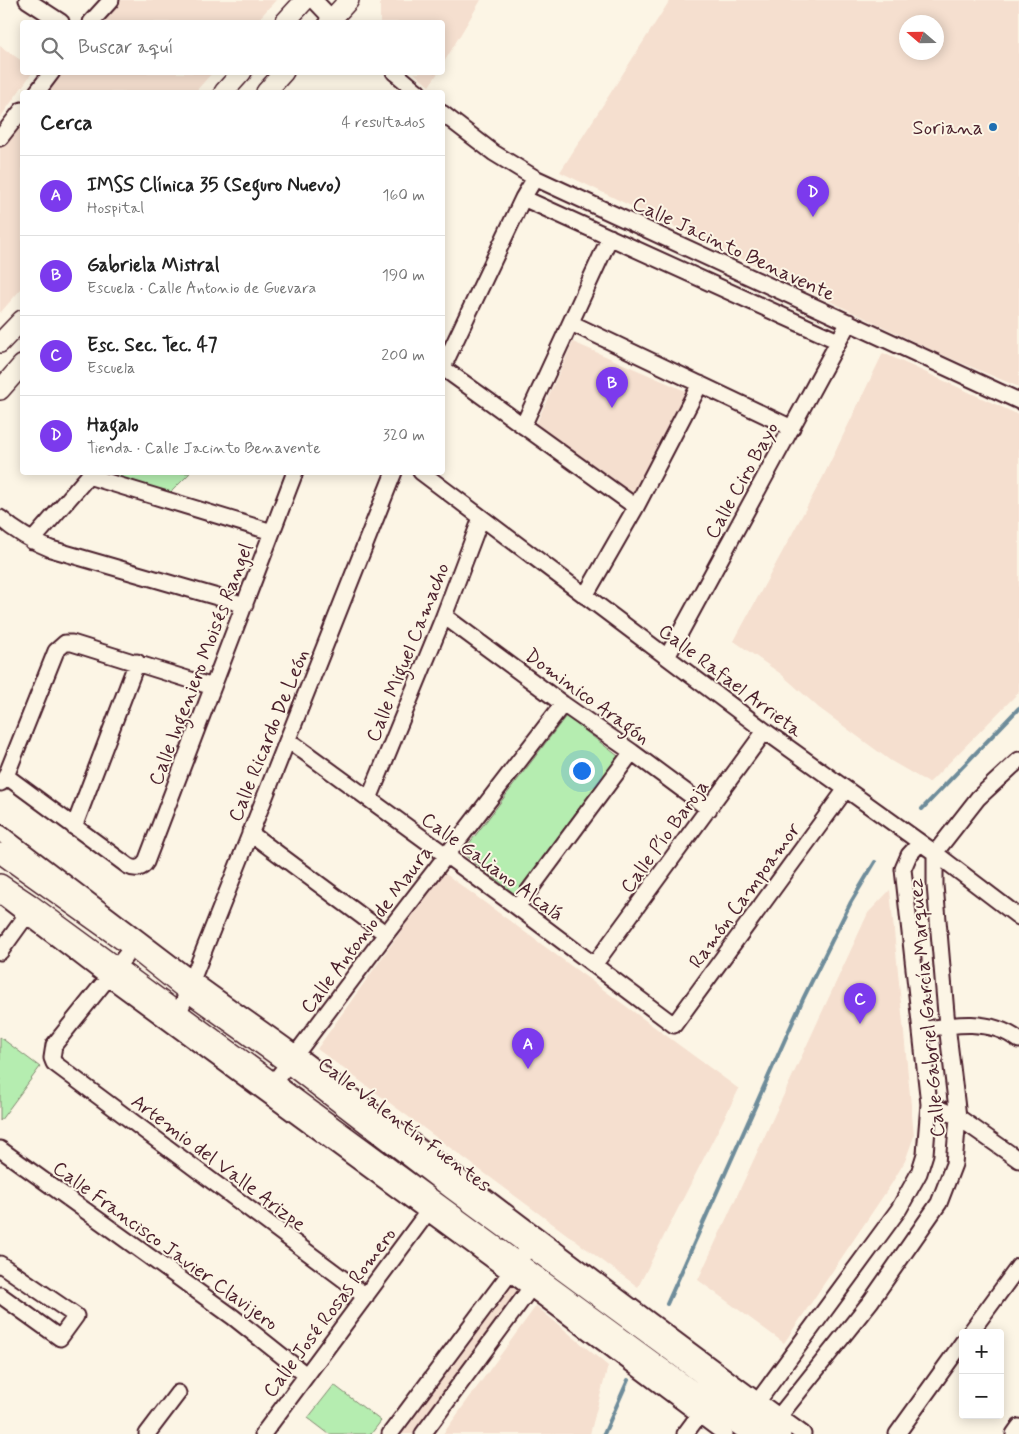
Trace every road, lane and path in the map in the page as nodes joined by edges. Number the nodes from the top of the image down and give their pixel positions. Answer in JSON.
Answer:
{"nodes":[{"id":1,"x":27,"y":0,"type":"edge"},
{"id":2,"x":111,"y":0,"type":"edge"},
{"id":3,"x":305,"y":0,"type":"edge"},
{"id":4,"x":314,"y":0,"type":"edge"},
{"id":5,"x":349,"y":0,"type":"edge"},
{"id":6,"x":58,"y":20,"type":"edge"},
{"id":7,"x":94,"y":20,"type":"edge"},
{"id":8,"x":288,"y":20,"type":"edge"},
{"id":9,"x":330,"y":20,"type":"edge"},
{"id":10,"x":334,"y":20,"type":"edge"},
{"id":11,"x":50,"y":75,"type":"edge"},
{"id":12,"x":239,"y":75,"type":"edge"},
{"id":13,"x":281,"y":75,"type":"edge"},
{"id":14,"x":398,"y":75,"type":"edge"},
{"id":15,"x":38,"y":90,"type":"edge"},
{"id":16,"x":226,"y":90,"type":"edge"},
{"id":17,"x":268,"y":90,"type":"edge"},
{"id":18,"x":416,"y":90,"type":"edge"},
{"id":19,"x":20,"y":113,"type":"edge"},
{"id":20,"x":445,"y":115,"type":"edge"},
{"id":21,"x":0,"y":138,"type":"edge"},
{"id":22,"x":535,"y":178,"type":"junction"},
{"id":23,"x":523,"y":198,"type":"junction"},
{"id":24,"x":610,"y":238,"type":"junction"},
{"id":25,"x":20,"y":322,"type":"edge"},
{"id":26,"x":848,"y":322,"type":"junction"},
{"id":27,"x":571,"y":323,"type":"junction"},
{"id":28,"x":838,"y":341,"type":"junction"},
{"id":29,"x":0,"y":343,"type":"edge"},
{"id":30,"x":445,"y":364,"type":"edge"},
{"id":31,"x":20,"y":367,"type":"edge"},
{"id":32,"x":445,"y":369,"type":"edge"},
{"id":33,"x":700,"y":384,"type":"junction"},
{"id":34,"x":0,"y":390,"type":"edge"},
{"id":35,"x":1019,"y":401,"type":"edge"},
{"id":36,"x":523,"y":426,"type":"junction"},
{"id":37,"x":792,"y":428,"type":"junction"},
{"id":38,"x":89,"y":475,"type":"edge"},
{"id":39,"x":93,"y":475,"type":"edge"},
{"id":40,"x":294,"y":475,"type":"edge"},
{"id":41,"x":393,"y":475,"type":"edge"},
{"id":42,"x":425,"y":475,"type":"edge"},
{"id":43,"x":636,"y":507,"type":"junction"},
{"id":44,"x":0,"y":518,"type":"edge"},
{"id":45,"x":481,"y":518,"type":"junction"},
{"id":46,"x":272,"y":532,"type":"junction"},
{"id":47,"x":32,"y":541,"type":"junction"},
{"id":48,"x":585,"y":596,"type":"junction"},
{"id":49,"x":245,"y":605,"type":"junction"},
{"id":50,"x":444,"y":616,"type":"junction"},
{"id":51,"x":667,"y":657,"type":"junction"},
{"id":52,"x":137,"y":662,"type":"junction"},
{"id":53,"x":214,"y":687,"type":"junction"},
{"id":54,"x":563,"y":704,"type":"junction"},
{"id":55,"x":766,"y":731,"type":"junction"},
{"id":56,"x":288,"y":740,"type":"junction"},
{"id":57,"x":632,"y":752,"type":"junction"},
{"id":58,"x":1019,"y":760,"type":"edge"},
{"id":59,"x":3,"y":780,"type":"edge"},
{"id":60,"x":846,"y":789,"type":"junction"},
{"id":61,"x":368,"y":799,"type":"junction"},
{"id":62,"x":709,"y":809,"type":"junction"},
{"id":63,"x":74,"y":826,"type":"junction"},
{"id":64,"x":0,"y":833,"type":"edge"},
{"id":65,"x":250,"y":833,"type":"junction"},
{"id":66,"x":920,"y":843,"type":"junction"},
{"id":67,"x":935,"y":852,"type":"junction"},
{"id":68,"x":0,"y":853,"type":"edge"},
{"id":69,"x":446,"y":856,"type":"junction"},
{"id":70,"x":0,"y":884,"type":"edge"},
{"id":71,"x":0,"y":895,"type":"edge"},
{"id":72,"x":517,"y":907,"type":"junction"},
{"id":73,"x":26,"y":916,"type":"junction"},
{"id":74,"x":1019,"y":916,"type":"edge"},
{"id":75,"x":386,"y":934,"type":"junction"},
{"id":76,"x":136,"y":943,"type":"junction"},
{"id":77,"x":0,"y":952,"type":"edge"},
{"id":78,"x":594,"y":965,"type":"junction"},
{"id":79,"x":111,"y":972,"type":"junction"},
{"id":80,"x":190,"y":985,"type":"junction"},
{"id":81,"x":179,"y":1013,"type":"junction"},
{"id":82,"x":674,"y":1025,"type":"joint"},
{"id":83,"x":947,"y":1025,"type":"junction"},
{"id":84,"x":921,"y":1030,"type":"junction"},
{"id":85,"x":1019,"y":1040,"type":"edge"},
{"id":86,"x":293,"y":1059,"type":"junction"},
{"id":87,"x":273,"y":1083,"type":"junction"},
{"id":88,"x":929,"y":1104,"type":"junction"},
{"id":89,"x":958,"y":1117,"type":"junction"},
{"id":90,"x":348,"y":1137,"type":"junction"},
{"id":91,"x":0,"y":1149,"type":"edge"},
{"id":92,"x":1019,"y":1160,"type":"edge"},
{"id":93,"x":360,"y":1164,"type":"junction"},
{"id":94,"x":427,"y":1213,"type":"junction"},
{"id":95,"x":534,"y":1242,"type":"junction"},
{"id":96,"x":553,"y":1256,"type":"junction"},
{"id":97,"x":514,"y":1268,"type":"junction"},
{"id":98,"x":2,"y":1270,"type":"edge"},
{"id":99,"x":1016,"y":1276,"type":"edge"},
{"id":100,"x":534,"y":1283,"type":"junction"},
{"id":101,"x":0,"y":1295,"type":"edge"},
{"id":102,"x":366,"y":1296,"type":"junction"},
{"id":103,"x":973,"y":1329,"type":"edge"},
{"id":104,"x":959,"y":1348,"type":"edge"},
{"id":105,"x":306,"y":1375,"type":"junction"},
{"id":106,"x":178,"y":1393,"type":"dead end"},
{"id":107,"x":714,"y":1396,"type":"junction"},
{"id":108,"x":745,"y":1421,"type":"edge"},
{"id":109,"x":1019,"y":1427,"type":"edge"},
{"id":110,"x":774,"y":1428,"type":"edge"},
{"id":111,"x":147,"y":1434,"type":"edge"},
{"id":112,"x":263,"y":1434,"type":"edge"},
{"id":113,"x":390,"y":1434,"type":"edge"},
{"id":114,"x":424,"y":1434,"type":"edge"},
{"id":115,"x":685,"y":1434,"type":"edge"},
{"id":116,"x":803,"y":1434,"type":"edge"},
{"id":117,"x":897,"y":1434,"type":"edge"},
{"id":118,"x":1014,"y":1434,"type":"edge"}],
"edges":[{"from":1,"to":6,"type":"street"},
{"from":2,"to":7,"type":"street"},
{"from":3,"to":8,"type":"main road"},
{"from":4,"to":9,"type":"street"},
{"from":5,"to":10,"type":"main road"},
{"from":11,"to":15,"type":"street"},
{"from":12,"to":16,"type":"main road"},
{"from":13,"to":17,"type":"main road"},
{"from":14,"to":18,"type":"street"},
{"from":19,"to":21,"type":"street"},
{"from":20,"to":22,"type":"street","name":"Calle Jacinto Benavente"},
{"from":22,"to":23,"type":"street"},
{"from":22,"to":26,"type":"street","name":"Calle Jacinto Benavente"},
{"from":23,"to":24,"type":"street"},
{"from":23,"to":30,"type":"street"},
{"from":24,"to":27,"type":"street"},
{"from":24,"to":28,"type":"street"},
{"from":25,"to":29,"type":"main road"},
{"from":26,"to":28,"type":"street","name":"Calle Ciro Bayo"},
{"from":26,"to":35,"type":"street","name":"Calle Jacinto Benavente"},
{"from":27,"to":33,"type":"street"},
{"from":27,"to":36,"type":"street"},
{"from":28,"to":37,"type":"street","name":"Calle Ciro Bayo"},
{"from":31,"to":34,"type":"main road"},
{"from":32,"to":36,"type":"street"},
{"from":33,"to":37,"type":"street"},
{"from":33,"to":43,"type":"street"},
{"from":36,"to":43,"type":"street"},
{"from":37,"to":51,"type":"street","name":"Calle Ciro Bayo"},
{"from":38,"to":47,"type":"street"},
{"from":39,"to":46,"type":"street"},
{"from":40,"to":46,"type":"street","name":"Calle Ingeniero Moisés Rangel"},
{"from":41,"to":56,"type":"street","name":"Calle Ricardo De León"},
{"from":42,"to":45,"type":"street","name":"Calle Rafael Arrieta"},
{"from":43,"to":48,"type":"street"},
{"from":44,"to":47,"type":"street"},
{"from":45,"to":48,"type":"street","name":"Calle Rafael Arrieta"},
{"from":45,"to":50,"type":"street","name":"Calle Miguel Camacho"},
{"from":46,"to":49,"type":"street","name":"Calle Ingeniero Moisés Rangel"},
{"from":47,"to":49,"type":"street"},
{"from":48,"to":51,"type":"street","name":"Calle Rafael Arrieta"},
{"from":49,"to":53,"type":"street","name":"Calle Ingeniero Moisés Rangel"},
{"from":50,"to":54,"type":"street","name":"Dominico Aragón"},
{"from":50,"to":61,"type":"street","name":"Calle Miguel Camacho"},
{"from":51,"to":55,"type":"street","name":"Calle Rafael Arrieta"},
{"from":52,"to":53,"type":"street"},
{"from":52,"to":59,"type":"street"},
{"from":52,"to":63,"type":"street"},
{"from":53,"to":63,"type":"street","name":"Calle Ingeniero Moisés Rangel"},
{"from":54,"to":57,"type":"street","name":"Dominico Aragón"},
{"from":54,"to":69,"type":"street","name":"Calle Antonio de Maura"},
{"from":55,"to":60,"type":"street","name":"Calle Rafael Arrieta"},
{"from":55,"to":62,"type":"street","name":"Calle Pío Baroja"},
{"from":56,"to":61,"type":"street","name":"Calle Galiano Alcalá"},
{"from":56,"to":65,"type":"street","name":"Calle Ricardo De León"},
{"from":57,"to":62,"type":"street","name":"Dominico Aragón"},
{"from":57,"to":72,"type":"street"},
{"from":58,"to":67,"type":"street"},
{"from":59,"to":63,"type":"street"},
{"from":60,"to":66,"type":"street","name":"Calle Rafael Arrieta"},
{"from":60,"to":82,"type":"street","name":"Ramón Campoamor"},
{"from":61,"to":69,"type":"street","name":"Calle Galiano Alcalá"},
{"from":62,"to":78,"type":"street","name":"Calle Pío Baroja"},
{"from":64,"to":76,"type":"street"},
{"from":65,"to":75,"type":"street"},
{"from":65,"to":80,"type":"street","name":"Calle Ricardo De León"},
{"from":66,"to":67,"type":"street","name":"Calle Rafael Arrieta"},
{"from":66,"to":84,"type":"street","name":"Calle Gabriel García Marquez"},
{"from":67,"to":74,"type":"street","name":"Calle Rafael Arrieta"},
{"from":67,"to":83,"type":"street","name":"Calle Gabriel García Marquez"},
{"from":68,"to":76,"type":"main road","name":"Calle Valentín Fuentes"},
{"from":69,"to":72,"type":"street","name":"Calle Galiano Alcalá"},
{"from":69,"to":75,"type":"street","name":"Calle Antonio de Maura"},
{"from":70,"to":79,"type":"main road","name":"Calle Valentín Fuentes"},
{"from":71,"to":73,"type":"street"},
{"from":72,"to":78,"type":"street","name":"Calle Galiano Alcalá"},
{"from":73,"to":77,"type":"street"},
{"from":73,"to":79,"type":"street"},
{"from":75,"to":86,"type":"street","name":"Calle Antonio de Maura"},
{"from":76,"to":79,"type":"street"},
{"from":76,"to":80,"type":"main road","name":"Calle Valentín Fuentes"},
{"from":78,"to":82,"type":"street","name":"Calle Galiano Alcalá"},
{"from":79,"to":81,"type":"main road","name":"Calle Valentín Fuentes"},
{"from":79,"to":93,"type":"street"},
{"from":79,"to":102,"type":"street","name":"Artemio del Valle Arizpe"},
{"from":80,"to":81,"type":"street","name":"Calle Ricardo De León"},
{"from":80,"to":86,"type":"main road","name":"Calle Valentín Fuentes"},
{"from":81,"to":87,"type":"main road","name":"Calle Valentín Fuentes"},
{"from":83,"to":84,"type":"street"},
{"from":83,"to":85,"type":"street"},
{"from":83,"to":89,"type":"street","name":"Calle Gabriel García Marquez"},
{"from":84,"to":88,"type":"street","name":"Calle Gabriel García Marquez"},
{"from":86,"to":87,"type":"street","name":"Calle Antonio de Maura"},
{"from":86,"to":95,"type":"main road","name":"Calle Valentín Fuentes"},
{"from":87,"to":90,"type":"main road","name":"Calle Valentín Fuentes"},
{"from":88,"to":89,"type":"street"},
{"from":88,"to":108,"type":"street","name":"Calle Gabriel García Marquez"},
{"from":89,"to":92,"type":"street"},
{"from":89,"to":110,"type":"street","name":"Calle Gabriel García Marquez"},
{"from":90,"to":93,"type":"main road"},
{"from":90,"to":97,"type":"main road","name":"Calle Valentín Fuentes"},
{"from":91,"to":105,"type":"street","name":"Calle Francisco Javier Clavijero"},
{"from":93,"to":94,"type":"street"},
{"from":94,"to":97,"type":"street"},
{"from":94,"to":102,"type":"street","name":"Calle José Rosas Romero"},
{"from":95,"to":96,"type":"main road","name":"Calle Valentín Fuentes"},
{"from":95,"to":97,"type":"street"},
{"from":96,"to":100,"type":"street"},
{"from":96,"to":107,"type":"main road","name":"Calle Valentín Fuentes"},
{"from":97,"to":100,"type":"main road","name":"Calle Valentín Fuentes"},
{"from":97,"to":113,"type":"street"},
{"from":98,"to":101,"type":"street"},
{"from":99,"to":103,"type":"street"},
{"from":100,"to":107,"type":"main road","name":"Calle Valentín Fuentes"},
{"from":100,"to":114,"type":"street"},
{"from":102,"to":105,"type":"street","name":"Calle José Rosas Romero"},
{"from":104,"to":117,"type":"street"},
{"from":105,"to":112,"type":"street","name":"Calle José Rosas Romero"},
{"from":106,"to":111,"type":"street"},
{"from":107,"to":108,"type":"main road","name":"Calle Valentín Fuentes"},
{"from":107,"to":108,"type":"street"},
{"from":107,"to":115,"type":"street"},
{"from":108,"to":110,"type":"main road","name":"Calle Valentín Fuentes"},
{"from":109,"to":118,"type":"street"},
{"from":110,"to":116,"type":"street"}]}
